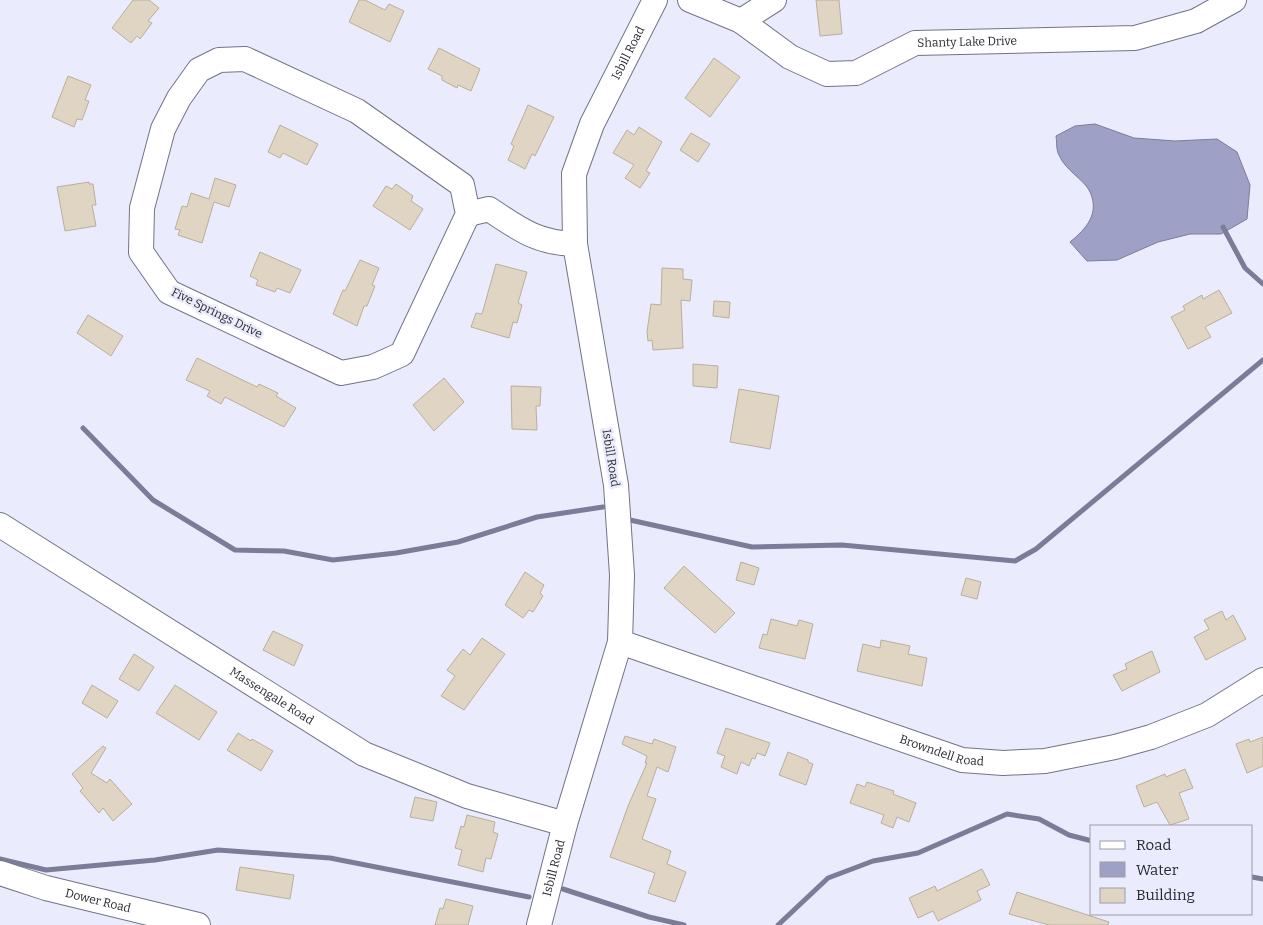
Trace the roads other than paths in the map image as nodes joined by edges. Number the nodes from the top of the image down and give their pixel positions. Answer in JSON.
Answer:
{"nodes":[{"id":1,"x":654,"y":0,"type":"edge"},
{"id":2,"x":690,"y":0,"type":"edge"},
{"id":3,"x":774,"y":0,"type":"edge"},
{"id":4,"x":1234,"y":0,"type":"edge"},
{"id":5,"x":741,"y":21,"type":"junction"},
{"id":6,"x":468,"y":214,"type":"junction"},
{"id":7,"x":575,"y":244,"type":"junction"},
{"id":8,"x":0,"y":525,"type":"edge"},
{"id":9,"x":620,"y":642,"type":"junction"},
{"id":10,"x":1263,"y":680,"type":"edge"},
{"id":11,"x":565,"y":824,"type":"junction"},
{"id":12,"x":0,"y":873,"type":"edge"},
{"id":13,"x":198,"y":925,"type":"edge"},
{"id":14,"x":539,"y":925,"type":"edge"}],
"edges":[{"from":1,"to":7,"type":"street","name":"Isbill Road"},
{"from":2,"to":5,"type":"street","name":"Shanty Lake Drive"},
{"from":3,"to":5,"type":"street"},
{"from":4,"to":5,"type":"street","name":"Shanty Lake Drive"},
{"from":6,"to":6,"type":"street","name":"Five Springs Drive"},
{"from":6,"to":7,"type":"street"},
{"from":7,"to":9,"type":"street","name":"Isbill Road"},
{"from":8,"to":11,"type":"street","name":"Massengale Road"},
{"from":9,"to":10,"type":"street","name":"Browndell Road"},
{"from":9,"to":11,"type":"street","name":"Isbill Road"},
{"from":11,"to":14,"type":"street","name":"Isbill Road"},
{"from":12,"to":13,"type":"street","name":"Dower Road"}]}
